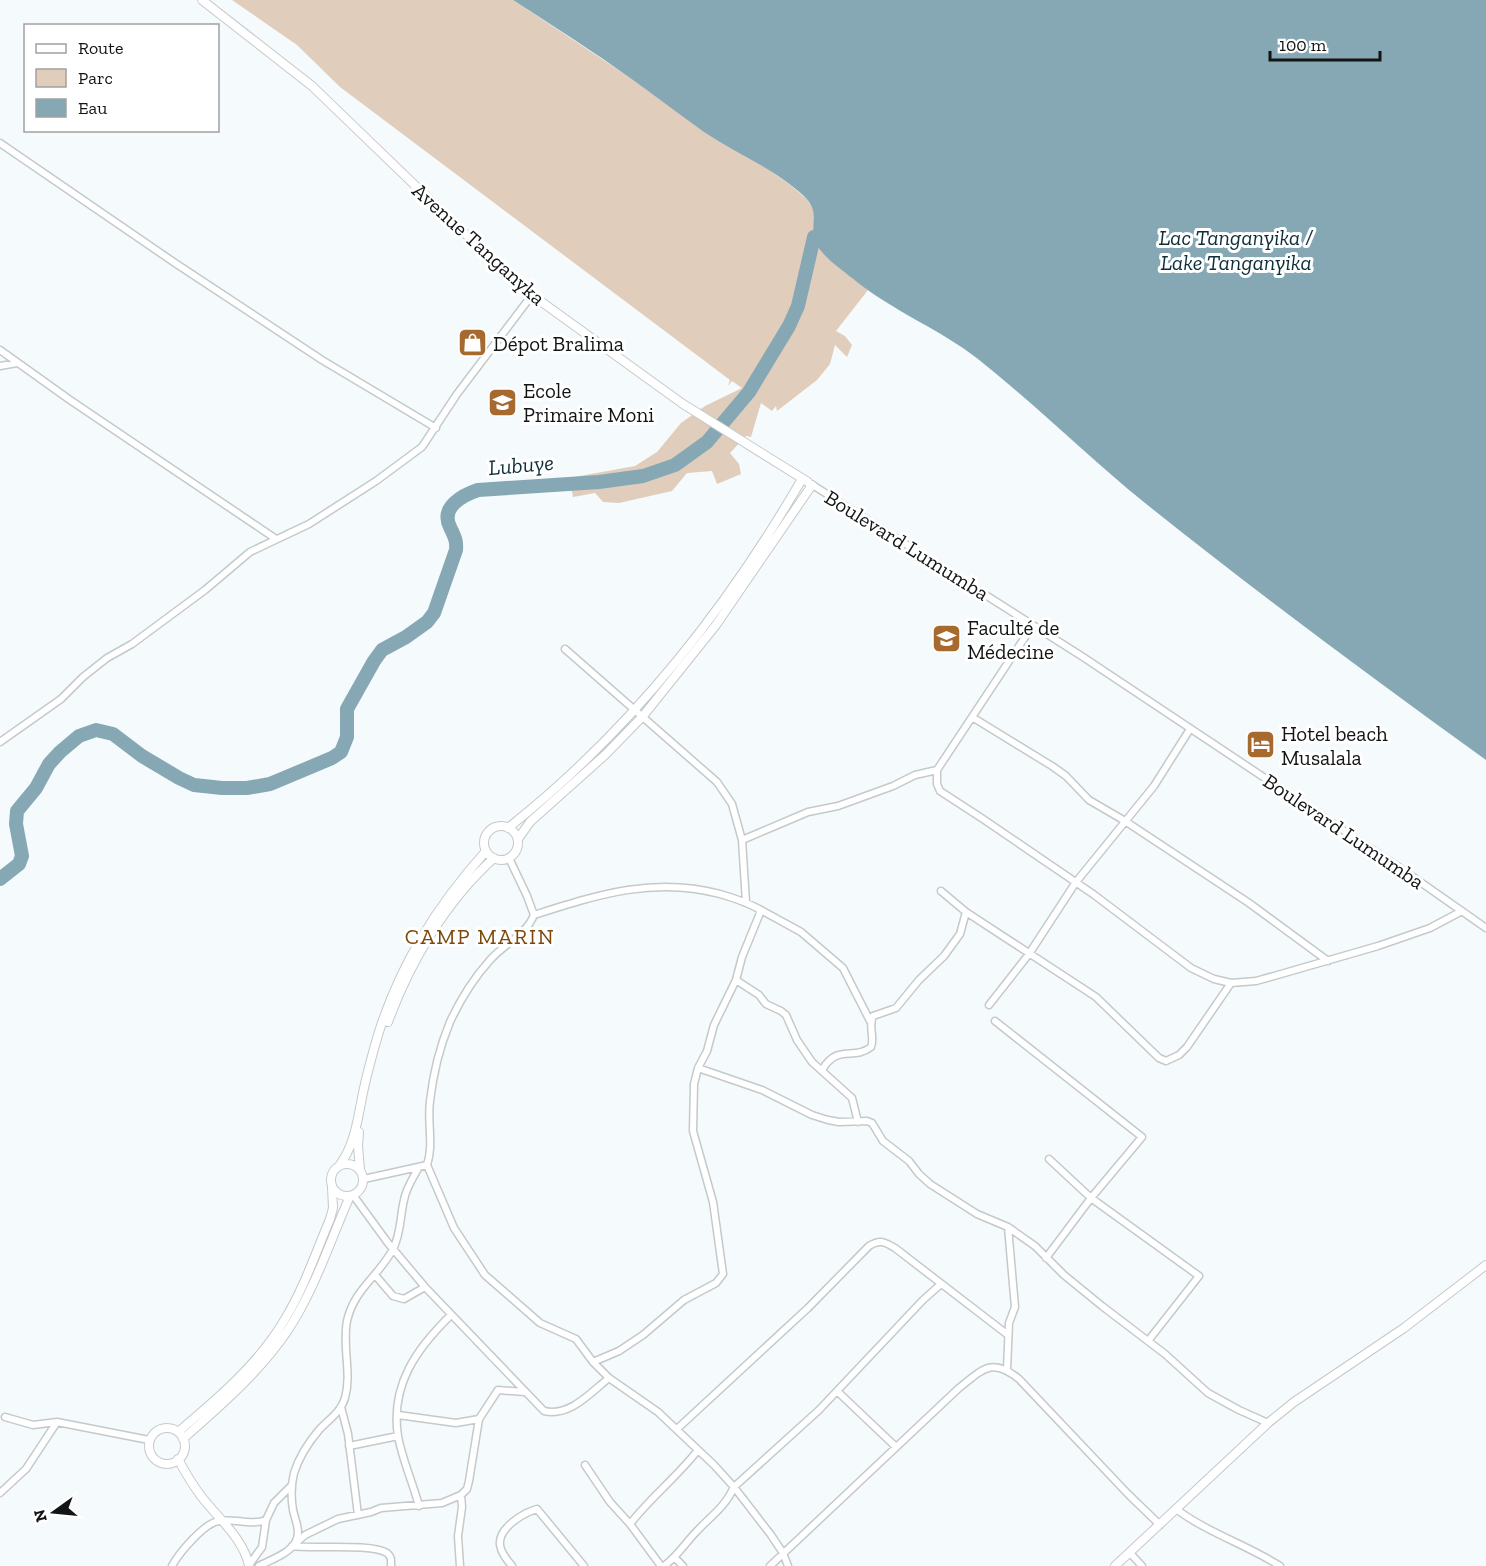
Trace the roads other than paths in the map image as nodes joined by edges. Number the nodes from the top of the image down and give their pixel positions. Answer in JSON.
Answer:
{"nodes":[{"id":1,"x":202,"y":0,"type":"edge"},
{"id":2,"x":0,"y":142,"type":"edge"},
{"id":3,"x":532,"y":295,"type":"junction"},
{"id":4,"x":0,"y":350,"type":"edge"},
{"id":5,"x":18,"y":363,"type":"junction"},
{"id":6,"x":0,"y":366,"type":"edge"},
{"id":7,"x":436,"y":428,"type":"junction"},
{"id":8,"x":807,"y":482,"type":"junction"},
{"id":9,"x":276,"y":539,"type":"junction"},
{"id":10,"x":1034,"y":625,"type":"junction"},
{"id":11,"x":565,"y":650,"type":"dead end"},
{"id":12,"x":634,"y":709,"type":"junction"},
{"id":13,"x":643,"y":716,"type":"junction"},
{"id":14,"x":972,"y":717,"type":"junction"},
{"id":15,"x":1190,"y":729,"type":"junction"},
{"id":16,"x":0,"y":742,"type":"edge"},
{"id":17,"x":937,"y":770,"type":"junction"},
{"id":18,"x":1125,"y":821,"type":"junction"},
{"id":19,"x":508,"y":828,"type":"junction"},
{"id":20,"x":518,"y":839,"type":"junction"},
{"id":21,"x":742,"y":840,"type":"junction"},
{"id":22,"x":486,"y":851,"type":"junction"},
{"id":23,"x":494,"y":858,"type":"junction"},
{"id":24,"x":509,"y":858,"type":"junction"},
{"id":25,"x":1076,"y":882,"type":"junction"},
{"id":26,"x":941,"y":891,"type":"dead end"},
{"id":27,"x":746,"y":902,"type":"junction"},
{"id":28,"x":759,"y":909,"type":"junction"},
{"id":29,"x":1461,"y":911,"type":"junction"},
{"id":30,"x":966,"y":912,"type":"junction"},
{"id":31,"x":534,"y":915,"type":"junction"},
{"id":32,"x":1486,"y":928,"type":"edge"},
{"id":33,"x":1029,"y":954,"type":"junction"},
{"id":34,"x":1328,"y":961,"type":"junction"},
{"id":35,"x":736,"y":980,"type":"junction"},
{"id":36,"x":1231,"y":983,"type":"junction"},
{"id":37,"x":989,"y":1005,"type":"dead end"},
{"id":38,"x":871,"y":1021,"type":"junction"},
{"id":39,"x":995,"y":1021,"type":"dead end"},
{"id":40,"x":698,"y":1068,"type":"junction"},
{"id":41,"x":822,"y":1070,"type":"junction"},
{"id":42,"x":858,"y":1122,"type":"junction"},
{"id":43,"x":1049,"y":1159,"type":"dead end"},
{"id":44,"x":427,"y":1165,"type":"junction"},
{"id":45,"x":339,"y":1166,"type":"junction"},
{"id":46,"x":419,"y":1167,"type":"junction"},
{"id":47,"x":360,"y":1170,"type":"junction"},
{"id":48,"x":364,"y":1179,"type":"junction"},
{"id":49,"x":332,"y":1187,"type":"junction"},
{"id":50,"x":352,"y":1196,"type":"junction"},
{"id":51,"x":1091,"y":1198,"type":"junction"},
{"id":52,"x":1008,"y":1227,"type":"junction"},
{"id":53,"x":393,"y":1250,"type":"junction"},
{"id":54,"x":1046,"y":1258,"type":"junction"},
{"id":55,"x":1486,"y":1265,"type":"edge"},
{"id":56,"x":375,"y":1275,"type":"junction"},
{"id":57,"x":941,"y":1284,"type":"junction"},
{"id":58,"x":425,"y":1287,"type":"junction"},
{"id":59,"x":451,"y":1315,"type":"junction"},
{"id":60,"x":1008,"y":1335,"type":"junction"},
{"id":61,"x":1148,"y":1341,"type":"junction"},
{"id":62,"x":593,"y":1362,"type":"junction"},
{"id":63,"x":1007,"y":1369,"type":"junction"},
{"id":64,"x":609,"y":1378,"type":"junction"},
{"id":65,"x":837,"y":1391,"type":"junction"},
{"id":66,"x":526,"y":1392,"type":"junction"},
{"id":67,"x":341,"y":1407,"type":"junction"},
{"id":68,"x":398,"y":1415,"type":"junction"},
{"id":69,"x":5,"y":1417,"type":"dead end"},
{"id":70,"x":479,"y":1419,"type":"junction"},
{"id":71,"x":57,"y":1422,"type":"junction"},
{"id":72,"x":1268,"y":1423,"type":"junction"},
{"id":73,"x":677,"y":1430,"type":"junction"},
{"id":74,"x":178,"y":1432,"type":"junction"},
{"id":75,"x":398,"y":1436,"type":"junction"},
{"id":76,"x":183,"y":1439,"type":"junction"},
{"id":77,"x":149,"y":1440,"type":"junction"},
{"id":78,"x":349,"y":1446,"type":"junction"},
{"id":79,"x":896,"y":1447,"type":"junction"},
{"id":80,"x":698,"y":1450,"type":"junction"},
{"id":81,"x":178,"y":1459,"type":"junction"},
{"id":82,"x":585,"y":1465,"type":"dead end"},
{"id":83,"x":291,"y":1485,"type":"junction"},
{"id":84,"x":734,"y":1487,"type":"junction"},
{"id":85,"x":0,"y":1493,"type":"edge"},
{"id":86,"x":461,"y":1495,"type":"junction"},
{"id":87,"x":420,"y":1506,"type":"junction"},
{"id":88,"x":1176,"y":1509,"type":"junction"},
{"id":89,"x":358,"y":1515,"type":"junction"},
{"id":90,"x":221,"y":1520,"type":"junction"},
{"id":91,"x":266,"y":1520,"type":"junction"},
{"id":92,"x":630,"y":1524,"type":"junction"},
{"id":93,"x":1160,"y":1525,"type":"junction"},
{"id":94,"x":294,"y":1544,"type":"junction"},
{"id":95,"x":783,"y":1553,"type":"junction"},
{"id":96,"x":1130,"y":1553,"type":"junction"},
{"id":97,"x":675,"y":1558,"type":"junction"},
{"id":98,"x":172,"y":1566,"type":"edge"},
{"id":99,"x":249,"y":1566,"type":"edge"},
{"id":100,"x":259,"y":1566,"type":"edge"},
{"id":101,"x":391,"y":1566,"type":"edge"},
{"id":102,"x":460,"y":1566,"type":"edge"},
{"id":103,"x":512,"y":1566,"type":"edge"},
{"id":104,"x":584,"y":1566,"type":"edge"},
{"id":105,"x":663,"y":1566,"type":"edge"},
{"id":106,"x":684,"y":1566,"type":"edge"},
{"id":107,"x":770,"y":1566,"type":"edge"},
{"id":108,"x":788,"y":1566,"type":"edge"},
{"id":109,"x":1115,"y":1566,"type":"edge"},
{"id":110,"x":1142,"y":1566,"type":"edge"},
{"id":111,"x":1280,"y":1566,"type":"edge"}],
"edges":[{"from":1,"to":3,"type":"street","name":"Avenue Tanganyka"},
{"from":2,"to":7,"type":"street"},
{"from":3,"to":7,"type":"street"},
{"from":3,"to":8,"type":"street","name":"Avenue Tanganyka"},
{"from":4,"to":5,"type":"street"},
{"from":5,"to":6,"type":"street"},
{"from":5,"to":9,"type":"street"},
{"from":7,"to":9,"type":"street"},
{"from":8,"to":10,"type":"street","name":"Boulevard Lumumba"},
{"from":8,"to":12,"type":"street"},
{"from":8,"to":13,"type":"street"},
{"from":9,"to":16,"type":"street"},
{"from":10,"to":14,"type":"street"},
{"from":10,"to":15,"type":"street","name":"Boulevard Lumumba"},
{"from":11,"to":12,"type":"street"},
{"from":12,"to":13,"type":"street"},
{"from":12,"to":19,"type":"street"},
{"from":13,"to":20,"type":"street"},
{"from":13,"to":21,"type":"street"},
{"from":14,"to":17,"type":"street"},
{"from":14,"to":18,"type":"street"},
{"from":15,"to":18,"type":"street"},
{"from":15,"to":29,"type":"street","name":"Boulevard Lumumba"},
{"from":17,"to":21,"type":"street"},
{"from":17,"to":25,"type":"street"},
{"from":18,"to":25,"type":"street"},
{"from":18,"to":34,"type":"street"},
{"from":19,"to":20,"type":"street"},
{"from":19,"to":22,"type":"street"},
{"from":20,"to":24,"type":"street"},
{"from":21,"to":27,"type":"street"},
{"from":22,"to":23,"type":"street"},
{"from":22,"to":45,"type":"street"},
{"from":23,"to":24,"type":"street"},
{"from":23,"to":47,"type":"street"},
{"from":24,"to":31,"type":"street"},
{"from":25,"to":33,"type":"street"},
{"from":25,"to":36,"type":"street"},
{"from":26,"to":30,"type":"street"},
{"from":27,"to":28,"type":"street"},
{"from":27,"to":31,"type":"street"},
{"from":28,"to":35,"type":"street"},
{"from":28,"to":38,"type":"street"},
{"from":29,"to":32,"type":"street","name":"Boulevard Lumumba"},
{"from":29,"to":34,"type":"street"},
{"from":30,"to":33,"type":"street"},
{"from":30,"to":38,"type":"street"},
{"from":31,"to":44,"type":"street"},
{"from":33,"to":36,"type":"street"},
{"from":33,"to":37,"type":"street"},
{"from":34,"to":36,"type":"street"},
{"from":35,"to":40,"type":"street"},
{"from":35,"to":41,"type":"street"},
{"from":38,"to":41,"type":"street"},
{"from":39,"to":51,"type":"street"},
{"from":40,"to":42,"type":"street"},
{"from":40,"to":62,"type":"street"},
{"from":41,"to":42,"type":"street"},
{"from":42,"to":52,"type":"street"},
{"from":43,"to":51,"type":"street"},
{"from":44,"to":46,"type":"street"},
{"from":44,"to":62,"type":"street"},
{"from":45,"to":47,"type":"street"},
{"from":45,"to":49,"type":"street"},
{"from":46,"to":48,"type":"street"},
{"from":46,"to":53,"type":"street"},
{"from":47,"to":48,"type":"street"},
{"from":48,"to":50,"type":"street"},
{"from":49,"to":50,"type":"street"},
{"from":49,"to":74,"type":"street"},
{"from":50,"to":53,"type":"street"},
{"from":50,"to":76,"type":"street"},
{"from":51,"to":54,"type":"street"},
{"from":51,"to":61,"type":"street"},
{"from":52,"to":54,"type":"street"},
{"from":52,"to":60,"type":"street"},
{"from":53,"to":56,"type":"street"},
{"from":53,"to":58,"type":"street"},
{"from":54,"to":61,"type":"street"},
{"from":55,"to":72,"type":"street"},
{"from":56,"to":58,"type":"street"},
{"from":56,"to":67,"type":"street"},
{"from":57,"to":60,"type":"street"},
{"from":57,"to":65,"type":"street"},
{"from":57,"to":73,"type":"street"},
{"from":58,"to":59,"type":"street"},
{"from":59,"to":66,"type":"street"},
{"from":59,"to":68,"type":"street"},
{"from":60,"to":63,"type":"street"},
{"from":61,"to":72,"type":"street"},
{"from":62,"to":64,"type":"street"},
{"from":63,"to":79,"type":"street"},
{"from":63,"to":93,"type":"street"},
{"from":64,"to":66,"type":"street"},
{"from":64,"to":73,"type":"street"},
{"from":65,"to":79,"type":"street"},
{"from":65,"to":84,"type":"street"},
{"from":66,"to":70,"type":"street"},
{"from":67,"to":78,"type":"street"},
{"from":67,"to":83,"type":"street"},
{"from":68,"to":70,"type":"street"},
{"from":68,"to":75,"type":"street"},
{"from":69,"to":71,"type":"street"},
{"from":70,"to":86,"type":"street"},
{"from":71,"to":77,"type":"street"},
{"from":71,"to":85,"type":"street"},
{"from":72,"to":88,"type":"street"},
{"from":73,"to":80,"type":"street"},
{"from":74,"to":76,"type":"street"},
{"from":74,"to":77,"type":"street"},
{"from":75,"to":78,"type":"street"},
{"from":75,"to":87,"type":"street"},
{"from":76,"to":81,"type":"street"},
{"from":77,"to":81,"type":"street"},
{"from":78,"to":89,"type":"street"},
{"from":79,"to":95,"type":"street"},
{"from":80,"to":84,"type":"street"},
{"from":80,"to":92,"type":"street"},
{"from":81,"to":90,"type":"street"},
{"from":82,"to":92,"type":"street"},
{"from":83,"to":91,"type":"street"},
{"from":83,"to":94,"type":"street"},
{"from":84,"to":95,"type":"street"},
{"from":84,"to":97,"type":"street"},
{"from":86,"to":87,"type":"street"},
{"from":86,"to":102,"type":"street"},
{"from":87,"to":89,"type":"street"},
{"from":88,"to":93,"type":"street"},
{"from":88,"to":111,"type":"street"},
{"from":89,"to":94,"type":"street"},
{"from":90,"to":91,"type":"street"},
{"from":90,"to":98,"type":"street"},
{"from":90,"to":99,"type":"street"},
{"from":91,"to":99,"type":"street"},
{"from":92,"to":105,"type":"street"},
{"from":93,"to":96,"type":"street"},
{"from":94,"to":100,"type":"street"},
{"from":94,"to":101,"type":"street"},
{"from":95,"to":107,"type":"street"},
{"from":95,"to":108,"type":"street"},
{"from":96,"to":109,"type":"street"},
{"from":96,"to":110,"type":"street"},
{"from":97,"to":105,"type":"street"},
{"from":97,"to":106,"type":"street"},
{"from":103,"to":104,"type":"street"}]}
